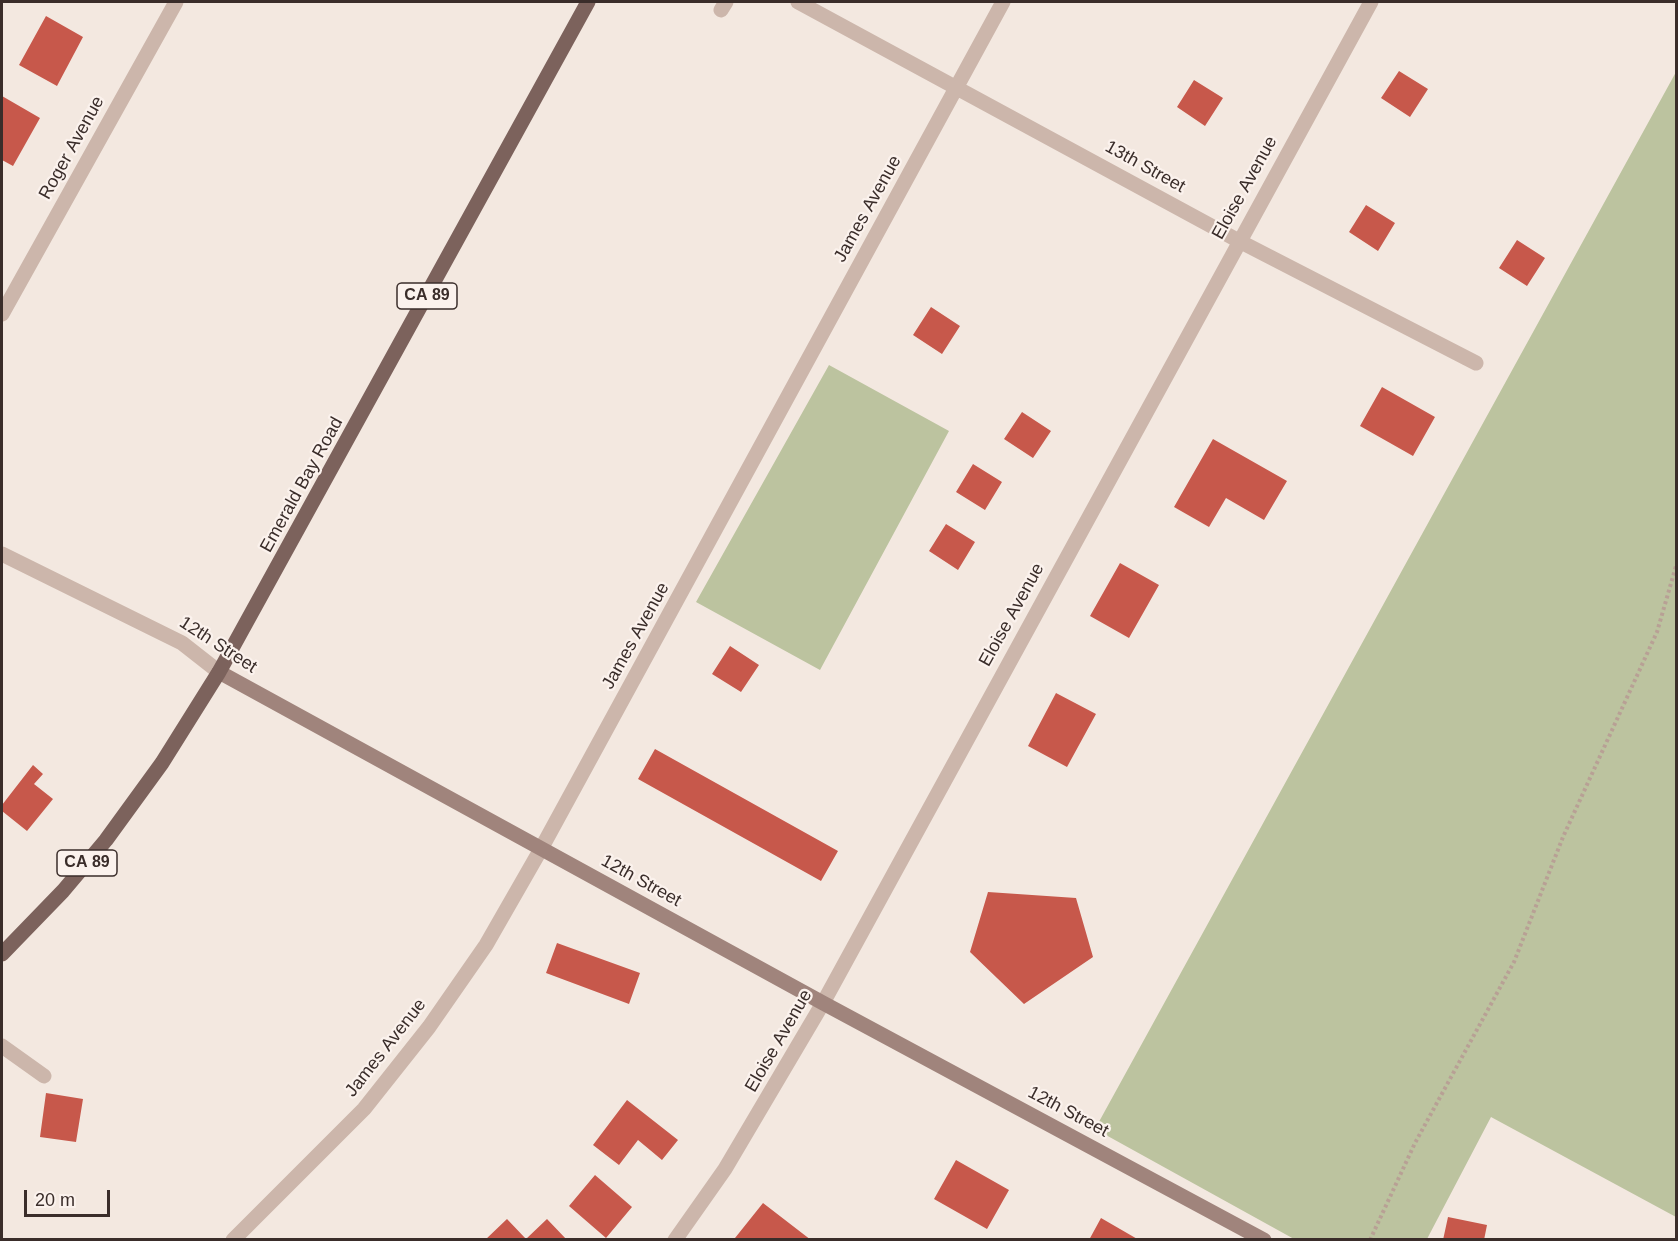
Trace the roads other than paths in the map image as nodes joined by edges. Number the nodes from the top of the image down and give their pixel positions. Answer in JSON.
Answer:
{"nodes":[{"id":1,"x":176,"y":2,"type":"edge"},
{"id":2,"x":588,"y":2,"type":"edge"},
{"id":3,"x":798,"y":2,"type":"edge"},
{"id":4,"x":1003,"y":2,"type":"edge"},
{"id":5,"x":1371,"y":2,"type":"edge"},
{"id":6,"x":957,"y":87,"type":"junction"},
{"id":7,"x":1239,"y":241,"type":"junction"},
{"id":8,"x":2,"y":314,"type":"edge"},
{"id":9,"x":1476,"y":363,"type":"dead end"},
{"id":10,"x":2,"y":554,"type":"edge"},
{"id":11,"x":219,"y":672,"type":"junction"},
{"id":12,"x":542,"y":849,"type":"junction"},
{"id":13,"x":2,"y":954,"type":"edge"},
{"id":14,"x":823,"y":1003,"type":"junction"},
{"id":15,"x":2,"y":1046,"type":"edge"},
{"id":16,"x":44,"y":1076,"type":"dead end"},
{"id":17,"x":1246,"y":1235,"type":"edge"},
{"id":18,"x":233,"y":1239,"type":"edge"},
{"id":19,"x":675,"y":1239,"type":"edge"},
{"id":20,"x":1264,"y":1239,"type":"edge"}],
"edges":[{"from":1,"to":8,"type":"street","name":"Roger Avenue"},
{"from":2,"to":11,"type":"main road","name":"Emerald Bay Road","number":"CA 89"},
{"from":3,"to":6,"type":"street","name":"13th Street"},
{"from":4,"to":6,"type":"street","name":"James Avenue"},
{"from":5,"to":7,"type":"street","name":"Eloise Avenue"},
{"from":6,"to":7,"type":"street","name":"13th Street"},
{"from":6,"to":12,"type":"street","name":"James Avenue"},
{"from":7,"to":9,"type":"street","name":"13th Street"},
{"from":7,"to":14,"type":"street","name":"Eloise Avenue"},
{"from":10,"to":11,"type":"street","name":"12th Street"},
{"from":11,"to":12,"type":"street","name":"12th Street"},
{"from":11,"to":13,"type":"main road","name":"Emerald Bay Road","number":"CA 89"},
{"from":12,"to":14,"type":"street","name":"12th Street"},
{"from":12,"to":18,"type":"street","name":"James Avenue"},
{"from":14,"to":17,"type":"street","name":"12th Street"},
{"from":14,"to":19,"type":"street","name":"Eloise Avenue"},
{"from":15,"to":16,"type":"street"},
{"from":17,"to":20,"type":"street","name":"12th Street"}]}
